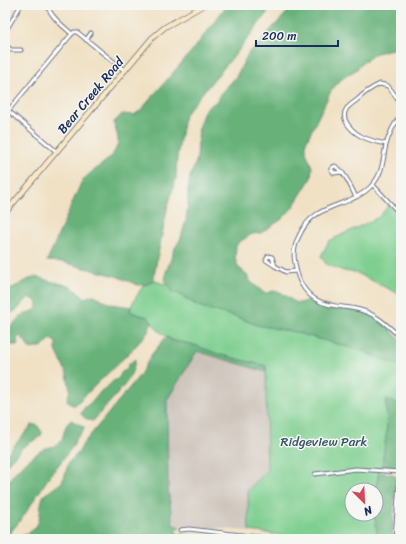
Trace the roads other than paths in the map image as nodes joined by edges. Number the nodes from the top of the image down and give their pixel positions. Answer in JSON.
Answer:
{"nodes":[{"id":1,"x":21,"y":5,"type":"edge"},
{"id":2,"x":47,"y":5,"type":"edge"},
{"id":3,"x":204,"y":5,"type":"edge"},
{"id":4,"x":5,"y":32,"type":"edge"},
{"id":5,"x":91,"y":33,"type":"dead end"},
{"id":6,"x":72,"y":34,"type":"junction"},
{"id":7,"x":86,"y":40,"type":"junction"},
{"id":8,"x":5,"y":44,"type":"edge"},
{"id":9,"x":21,"y":50,"type":"dead end"},
{"id":10,"x":124,"y":71,"type":"junction"},
{"id":11,"x":401,"y":103,"type":"edge"},
{"id":12,"x":7,"y":110,"type":"edge"},
{"id":13,"x":401,"y":115,"type":"edge"},
{"id":14,"x":386,"y":144,"type":"junction"},
{"id":15,"x":57,"y":152,"type":"junction"},
{"id":16,"x":342,"y":172,"type":"dead end"},
{"id":17,"x":373,"y":185,"type":"junction"},
{"id":18,"x":356,"y":197,"type":"junction"},
{"id":19,"x":5,"y":213,"type":"edge"},
{"id":20,"x":401,"y":215,"type":"edge"},
{"id":21,"x":275,"y":266,"type":"dead end"},
{"id":22,"x":296,"y":271,"type":"junction"},
{"id":23,"x":401,"y":338,"type":"edge"},
{"id":24,"x":401,"y":456,"type":"edge"},
{"id":25,"x":400,"y":472,"type":"junction"},
{"id":26,"x":315,"y":474,"type":"dead end"},
{"id":27,"x":180,"y":530,"type":"dead end"},
{"id":28,"x":277,"y":539,"type":"edge"},
{"id":29,"x":395,"y":539,"type":"edge"}],
"edges":[{"from":1,"to":4,"type":"street"},
{"from":2,"to":6,"type":"street"},
{"from":3,"to":10,"type":"street","name":"Bear Creek Road"},
{"from":5,"to":7,"type":"street"},
{"from":6,"to":7,"type":"street"},
{"from":6,"to":12,"type":"street"},
{"from":7,"to":10,"type":"street"},
{"from":8,"to":9,"type":"street"},
{"from":10,"to":15,"type":"street","name":"Bear Creek Road"},
{"from":11,"to":14,"type":"street"},
{"from":12,"to":15,"type":"street"},
{"from":13,"to":14,"type":"street"},
{"from":14,"to":17,"type":"street"},
{"from":15,"to":19,"type":"street","name":"Bear Creek Road"},
{"from":16,"to":18,"type":"street"},
{"from":17,"to":18,"type":"street"},
{"from":17,"to":20,"type":"street"},
{"from":18,"to":22,"type":"street"},
{"from":21,"to":22,"type":"street"},
{"from":22,"to":23,"type":"street"},
{"from":24,"to":25,"type":"street"},
{"from":25,"to":26,"type":"street"},
{"from":25,"to":29,"type":"street"},
{"from":27,"to":28,"type":"street"}]}
